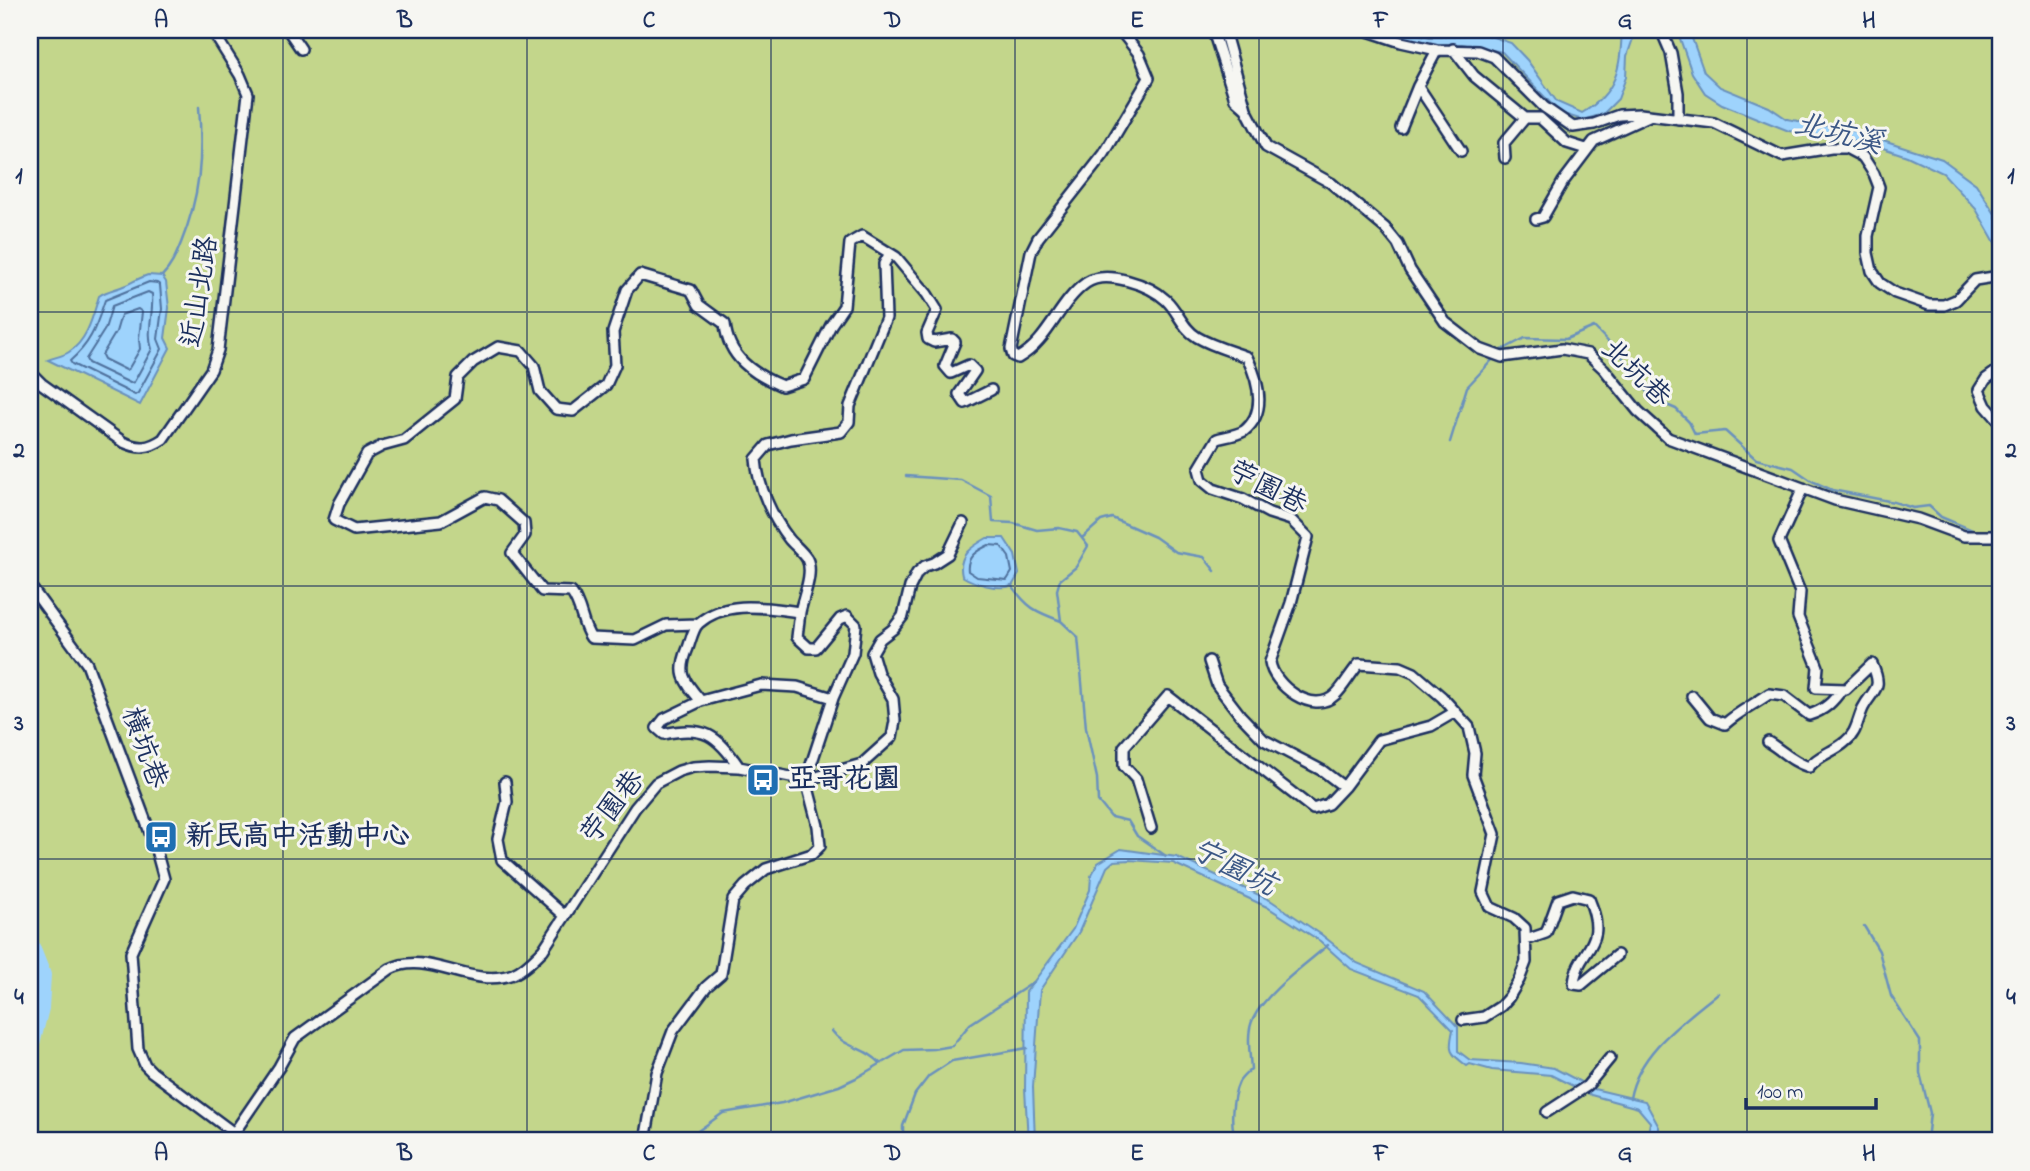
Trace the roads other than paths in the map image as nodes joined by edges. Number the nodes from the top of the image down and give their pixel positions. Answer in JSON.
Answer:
{"nodes":[{"id":1,"x":212,"y":30,"type":"edge"},
{"id":2,"x":288,"y":30,"type":"edge"},
{"id":3,"x":1120,"y":30,"type":"edge"},
{"id":4,"x":1211,"y":30,"type":"edge"},
{"id":5,"x":1224,"y":30,"type":"edge"},
{"id":6,"x":1365,"y":30,"type":"edge"},
{"id":7,"x":1661,"y":30,"type":"edge"},
{"id":8,"x":301,"y":49,"type":"dead end"},
{"id":9,"x":1453,"y":49,"type":"junction"},
{"id":10,"x":1437,"y":50,"type":"junction"},
{"id":11,"x":1418,"y":86,"type":"junction"},
{"id":12,"x":1247,"y":109,"type":"junction"},
{"id":13,"x":1651,"y":116,"type":"junction"},
{"id":14,"x":1525,"y":118,"type":"junction"},
{"id":15,"x":1678,"y":119,"type":"junction"},
{"id":16,"x":1401,"y":128,"type":"dead end"},
{"id":17,"x":1586,"y":149,"type":"junction"},
{"id":18,"x":1461,"y":151,"type":"dead end"},
{"id":19,"x":1504,"y":158,"type":"dead end"},
{"id":20,"x":1536,"y":219,"type":"dead end"},
{"id":21,"x":889,"y":255,"type":"junction"},
{"id":22,"x":2000,"y":276,"type":"edge"},
{"id":23,"x":2000,"y":369,"type":"edge"},
{"id":24,"x":30,"y":372,"type":"edge"},
{"id":25,"x":991,"y":390,"type":"dead end"},
{"id":26,"x":2000,"y":422,"type":"edge"},
{"id":27,"x":1803,"y":488,"type":"junction"},
{"id":28,"x":963,"y":523,"type":"dead end"},
{"id":29,"x":2000,"y":536,"type":"edge"},
{"id":30,"x":30,"y":586,"type":"edge"},
{"id":31,"x":800,"y":612,"type":"junction"},
{"id":32,"x":697,"y":624,"type":"junction"},
{"id":33,"x":1209,"y":661,"type":"dead end"},
{"id":34,"x":1842,"y":689,"type":"junction"},
{"id":35,"x":1692,"y":696,"type":"dead end"},
{"id":36,"x":833,"y":698,"type":"junction"},
{"id":37,"x":701,"y":701,"type":"junction"},
{"id":38,"x":1455,"y":712,"type":"junction"},
{"id":39,"x":1768,"y":742,"type":"dead end"},
{"id":40,"x":739,"y":767,"type":"junction"},
{"id":41,"x":806,"y":780,"type":"junction"},
{"id":42,"x":505,"y":782,"type":"dead end"},
{"id":43,"x":1344,"y":787,"type":"junction"},
{"id":44,"x":1151,"y":828,"type":"dead end"},
{"id":45,"x":565,"y":916,"type":"junction"},
{"id":46,"x":1525,"y":940,"type":"junction"},
{"id":47,"x":1617,"y":955,"type":"dead end"},
{"id":48,"x":1463,"y":1020,"type":"dead end"},
{"id":49,"x":1610,"y":1058,"type":"dead end"},
{"id":50,"x":1547,"y":1112,"type":"dead end"},
{"id":51,"x":237,"y":1137,"type":"edge"},
{"id":52,"x":645,"y":1141,"type":"edge"}],
"edges":[{"from":1,"to":24,"type":"street","name":"近山北路"},
{"from":2,"to":8,"type":"street"},
{"from":3,"to":38,"type":"street","name":"苧園巷"},
{"from":4,"to":12,"type":"street","name":"北坑巷"},
{"from":5,"to":12,"type":"street","name":"北坑巷"},
{"from":6,"to":10,"type":"street"},
{"from":7,"to":15,"type":"street"},
{"from":9,"to":10,"type":"street"},
{"from":9,"to":13,"type":"street"},
{"from":9,"to":14,"type":"street"},
{"from":10,"to":11,"type":"street"},
{"from":11,"to":16,"type":"street"},
{"from":11,"to":18,"type":"street"},
{"from":12,"to":27,"type":"street","name":"北坑巷"},
{"from":13,"to":15,"type":"street"},
{"from":13,"to":17,"type":"street"},
{"from":14,"to":17,"type":"street"},
{"from":14,"to":19,"type":"street"},
{"from":15,"to":22,"type":"street"},
{"from":17,"to":20,"type":"street"},
{"from":21,"to":25,"type":"street"},
{"from":21,"to":31,"type":"street"},
{"from":21,"to":32,"type":"street"},
{"from":23,"to":26,"type":"street"},
{"from":27,"to":29,"type":"street","name":"北坑巷"},
{"from":27,"to":34,"type":"street"},
{"from":28,"to":41,"type":"street"},
{"from":30,"to":51,"type":"street","name":"橫坑巷"},
{"from":31,"to":32,"type":"street"},
{"from":31,"to":36,"type":"street"},
{"from":32,"to":37,"type":"street"},
{"from":33,"to":43,"type":"street"},
{"from":34,"to":35,"type":"street"},
{"from":34,"to":39,"type":"street"},
{"from":36,"to":37,"type":"street"},
{"from":36,"to":41,"type":"street"},
{"from":37,"to":40,"type":"street"},
{"from":38,"to":43,"type":"street"},
{"from":38,"to":46,"type":"street","name":"苧園巷"},
{"from":40,"to":41,"type":"street","name":"苧園巷"},
{"from":40,"to":45,"type":"street","name":"苧園巷"},
{"from":41,"to":52,"type":"street"},
{"from":42,"to":45,"type":"street"},
{"from":43,"to":44,"type":"street"},
{"from":45,"to":51,"type":"street","name":"苧園巷"},
{"from":46,"to":47,"type":"street"},
{"from":46,"to":48,"type":"street"},
{"from":49,"to":50,"type":"street"}]}
